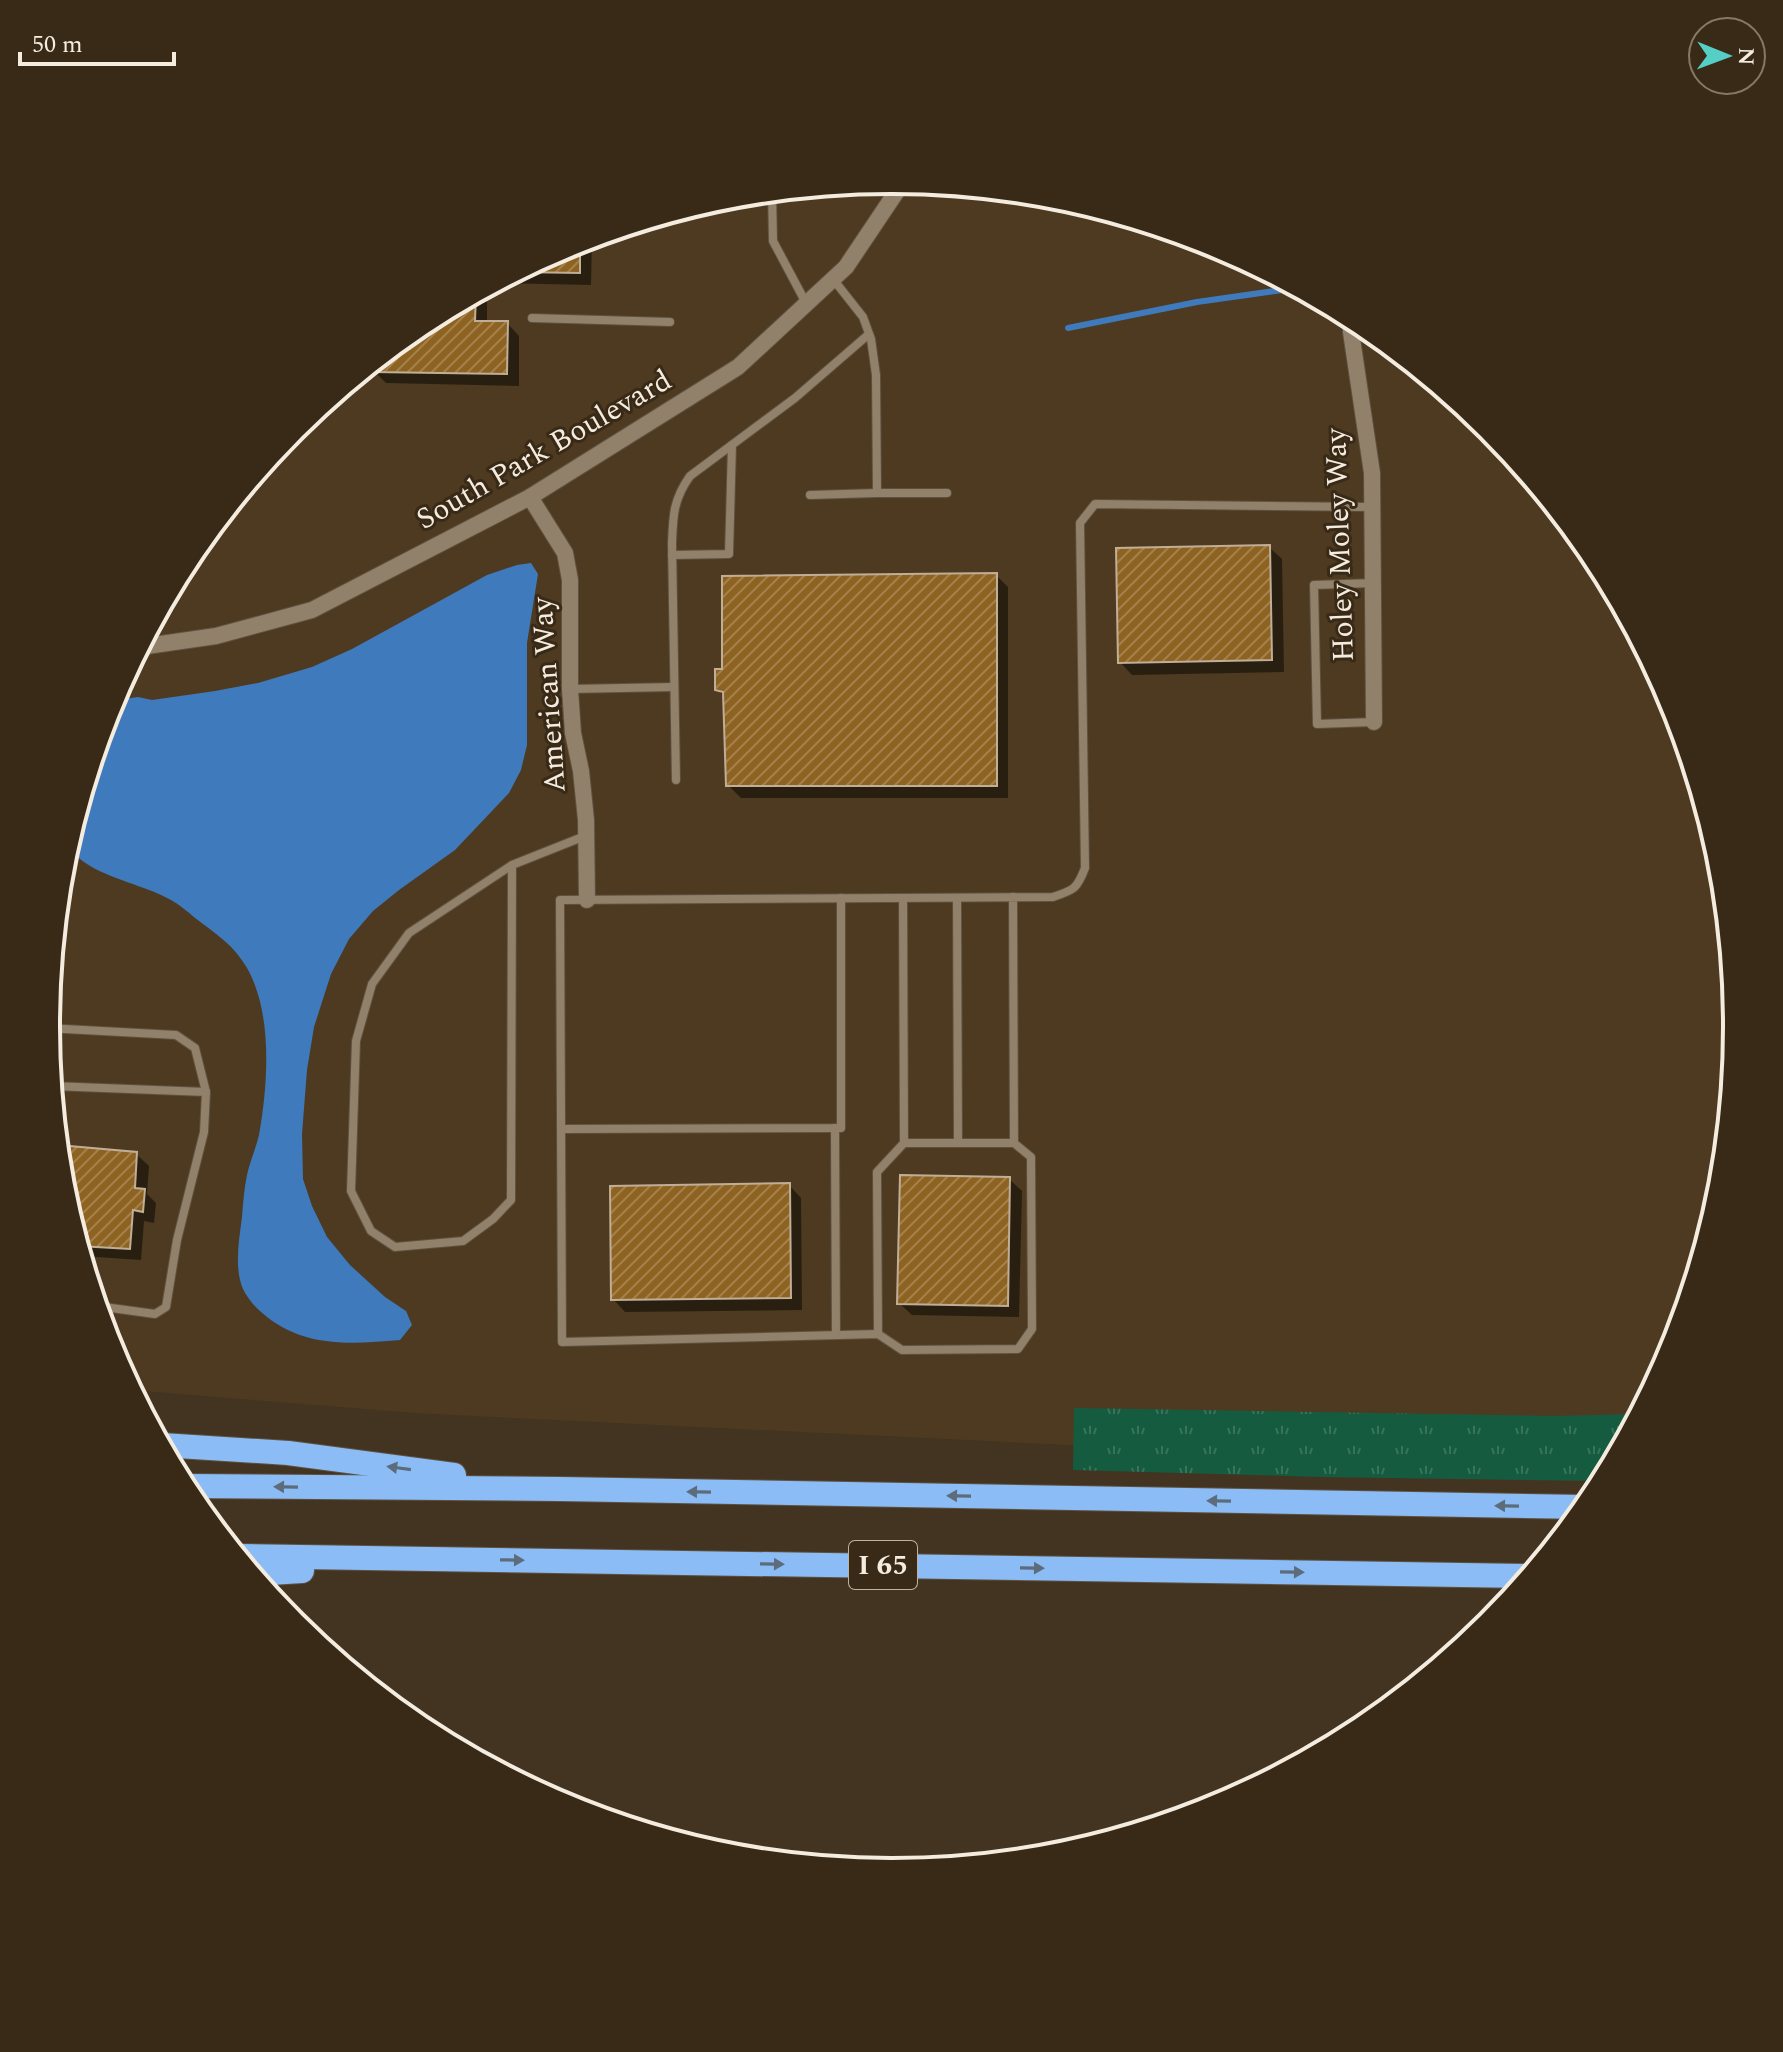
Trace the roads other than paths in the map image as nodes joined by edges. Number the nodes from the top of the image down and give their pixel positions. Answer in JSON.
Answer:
{"nodes":[{"id":1,"x":895,"y":194,"type":"edge"},
{"id":2,"x":772,"y":204,"type":"edge"},
{"id":3,"x":833,"y":279,"type":"junction"},
{"id":4,"x":806,"y":304,"type":"junction"},
{"id":5,"x":532,"y":318,"type":"dead end"},
{"id":6,"x":670,"y":322,"type":"dead end"},
{"id":7,"x":869,"y":334,"type":"junction"},
{"id":8,"x":1351,"y":334,"type":"edge"},
{"id":9,"x":732,"y":445,"type":"junction"},
{"id":10,"x":877,"y":493,"type":"junction"},
{"id":11,"x":947,"y":493,"type":"dead end"},
{"id":12,"x":810,"y":495,"type":"dead end"},
{"id":13,"x":530,"y":497,"type":"junction"},
{"id":14,"x":1372,"y":507,"type":"junction"},
{"id":15,"x":672,"y":555,"type":"junction"},
{"id":16,"x":1373,"y":583,"type":"junction"},
{"id":17,"x":153,"y":645,"type":"edge"},
{"id":18,"x":674,"y":687,"type":"junction"},
{"id":19,"x":570,"y":689,"type":"junction"},
{"id":20,"x":1374,"y":722,"type":"joint"},
{"id":21,"x":676,"y":780,"type":"dead end"},
{"id":22,"x":586,"y":836,"type":"junction"},
{"id":23,"x":512,"y":865,"type":"junction"},
{"id":24,"x":1013,"y":897,"type":"junction"},
{"id":25,"x":841,"y":898,"type":"junction"},
{"id":26,"x":903,"y":898,"type":"junction"},
{"id":27,"x":957,"y":898,"type":"junction"},
{"id":28,"x":587,"y":900,"type":"junction"},
{"id":29,"x":60,"y":1029,"type":"edge"},
{"id":30,"x":63,"y":1086,"type":"edge"},
{"id":31,"x":206,"y":1092,"type":"junction"},
{"id":32,"x":835,"y":1128,"type":"junction"},
{"id":33,"x":561,"y":1129,"type":"junction"},
{"id":34,"x":904,"y":1143,"type":"junction"},
{"id":35,"x":958,"y":1143,"type":"junction"},
{"id":36,"x":1014,"y":1143,"type":"junction"},
{"id":37,"x":109,"y":1308,"type":"edge"},
{"id":38,"x":878,"y":1334,"type":"junction"},
{"id":39,"x":836,"y":1335,"type":"junction"},
{"id":40,"x":173,"y":1446,"type":"edge"},
{"id":41,"x":199,"y":1486,"type":"edge"},
{"id":42,"x":560,"y":1489,"type":"junction"},
{"id":43,"x":1569,"y":1507,"type":"edge"},
{"id":44,"x":252,"y":1556,"type":"edge"},
{"id":45,"x":464,"y":1559,"type":"junction"},
{"id":46,"x":265,"y":1573,"type":"edge"},
{"id":47,"x":1515,"y":1576,"type":"edge"}],
"edges":[{"from":1,"to":3,"type":"street","name":"South Park Boulevard"},
{"from":2,"to":4,"type":"lane"},
{"from":3,"to":4,"type":"street","name":"South Park Boulevard"},
{"from":3,"to":7,"type":"lane"},
{"from":4,"to":13,"type":"street","name":"South Park Boulevard"},
{"from":5,"to":6,"type":"lane"},
{"from":7,"to":9,"type":"lane"},
{"from":7,"to":10,"type":"lane"},
{"from":8,"to":14,"type":"street","name":"Holey Moley Way"},
{"from":9,"to":15,"type":"lane"},
{"from":9,"to":15,"type":"lane"},
{"from":10,"to":11,"type":"lane"},
{"from":10,"to":12,"type":"lane"},
{"from":13,"to":17,"type":"street","name":"South Park Boulevard"},
{"from":13,"to":19,"type":"street","name":"American Way"},
{"from":14,"to":16,"type":"street","name":"Holey Moley Way"},
{"from":14,"to":24,"type":"lane"},
{"from":15,"to":18,"type":"lane"},
{"from":16,"to":20,"type":"street","name":"Holey Moley Way"},
{"from":16,"to":20,"type":"lane"},
{"from":18,"to":19,"type":"lane"},
{"from":18,"to":21,"type":"lane"},
{"from":19,"to":22,"type":"street","name":"American Way"},
{"from":22,"to":23,"type":"lane"},
{"from":22,"to":28,"type":"street","name":"American Way"},
{"from":23,"to":23,"type":"lane"},
{"from":24,"to":27,"type":"lane"},
{"from":24,"to":36,"type":"lane"},
{"from":25,"to":26,"type":"lane"},
{"from":25,"to":28,"type":"lane"},
{"from":25,"to":32,"type":"lane"},
{"from":26,"to":27,"type":"lane"},
{"from":26,"to":34,"type":"lane"},
{"from":27,"to":35,"type":"lane"},
{"from":28,"to":33,"type":"lane"},
{"from":29,"to":31,"type":"lane"},
{"from":30,"to":31,"type":"lane"},
{"from":31,"to":37,"type":"lane"},
{"from":32,"to":33,"type":"lane"},
{"from":32,"to":39,"type":"lane"},
{"from":33,"to":39,"type":"lane"},
{"from":34,"to":35,"type":"lane"},
{"from":34,"to":38,"type":"lane"},
{"from":35,"to":36,"type":"lane"},
{"from":36,"to":38,"type":"lane"},
{"from":38,"to":39,"type":"lane"},
{"from":42,"to":40,"type":"highway","one_way":true},
{"from":42,"to":41,"type":"highway","one_way":true},
{"from":43,"to":42,"type":"highway","one_way":true},
{"from":44,"to":45,"type":"highway","number":"I 65"},
{"from":45,"to":46,"type":"highway"},
{"from":45,"to":47,"type":"highway","number":"I 65","one_way":true}]}
